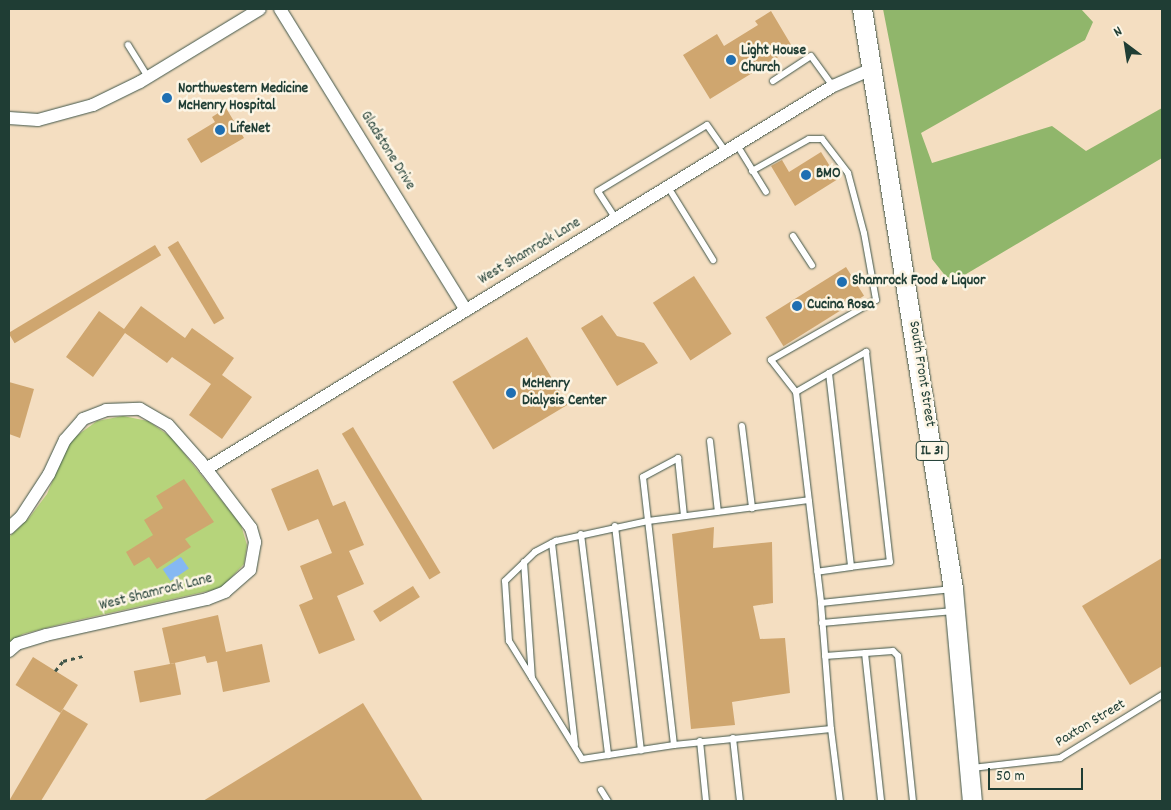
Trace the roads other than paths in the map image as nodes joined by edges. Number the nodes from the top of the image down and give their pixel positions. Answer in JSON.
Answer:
{"nodes":[{"id":1,"x":260,"y":9,"type":"edge"},
{"id":2,"x":280,"y":9,"type":"edge"},
{"id":3,"x":862,"y":9,"type":"edge"},
{"id":4,"x":245,"y":13,"type":"edge"},
{"id":5,"x":128,"y":45,"type":"dead end"},
{"id":6,"x":874,"y":68,"type":"junction"},
{"id":7,"x":148,"y":77,"type":"junction"},
{"id":8,"x":773,"y":81,"type":"dead end"},
{"id":9,"x":833,"y":86,"type":"junction"},
{"id":10,"x":9,"y":118,"type":"edge"},
{"id":11,"x":731,"y":148,"type":"junction"},
{"id":12,"x":752,"y":172,"type":"junction"},
{"id":13,"x":668,"y":187,"type":"junction"},
{"id":14,"x":766,"y":192,"type":"dead end"},
{"id":15,"x":616,"y":218,"type":"junction"},
{"id":16,"x":793,"y":236,"type":"dead end"},
{"id":17,"x":713,"y":260,"type":"dead end"},
{"id":18,"x":812,"y":265,"type":"dead end"},
{"id":19,"x":466,"y":310,"type":"junction"},
{"id":20,"x":829,"y":373,"type":"junction"},
{"id":21,"x":796,"y":392,"type":"junction"},
{"id":22,"x":742,"y":426,"type":"dead end"},
{"id":23,"x":710,"y":441,"type":"dead end"},
{"id":24,"x":206,"y":469,"type":"junction"},
{"id":25,"x":809,"y":500,"type":"junction"},
{"id":26,"x":752,"y":508,"type":"junction"},
{"id":27,"x":718,"y":512,"type":"junction"},
{"id":28,"x":684,"y":516,"type":"junction"},
{"id":29,"x":648,"y":521,"type":"junction"},
{"id":30,"x":615,"y":526,"type":"junction"},
{"id":31,"x":9,"y":528,"type":"edge"},
{"id":32,"x":581,"y":534,"type":"junction"},
{"id":33,"x":552,"y":543,"type":"junction"},
{"id":34,"x":524,"y":562,"type":"junction"},
{"id":35,"x":851,"y":567,"type":"junction"},
{"id":36,"x":817,"y":572,"type":"junction"},
{"id":37,"x":953,"y":589,"type":"junction"},
{"id":38,"x":821,"y":603,"type":"junction"},
{"id":39,"x":955,"y":611,"type":"junction"},
{"id":40,"x":822,"y":623,"type":"junction"},
{"id":41,"x":9,"y":651,"type":"edge"},
{"id":42,"x":865,"y":653,"type":"junction"},
{"id":43,"x":825,"y":656,"type":"junction"},
{"id":44,"x":532,"y":679,"type":"junction"},
{"id":45,"x":1162,"y":695,"type":"edge"},
{"id":46,"x":832,"y":729,"type":"junction"},
{"id":47,"x":733,"y":738,"type":"junction"},
{"id":48,"x":700,"y":741,"type":"junction"},
{"id":49,"x":674,"y":745,"type":"junction"},
{"id":50,"x":575,"y":747,"type":"junction"},
{"id":51,"x":641,"y":750,"type":"junction"},
{"id":52,"x":608,"y":755,"type":"junction"},
{"id":53,"x":969,"y":769,"type":"junction"},
{"id":54,"x":601,"y":790,"type":"dead end"},
{"id":55,"x":608,"y":801,"type":"edge"},
{"id":56,"x":706,"y":801,"type":"edge"},
{"id":57,"x":740,"y":801,"type":"edge"},
{"id":58,"x":840,"y":801,"type":"edge"},
{"id":59,"x":881,"y":801,"type":"edge"},
{"id":60,"x":913,"y":801,"type":"edge"},
{"id":61,"x":972,"y":801,"type":"edge"}],
"edges":[{"from":1,"to":4,"type":"street"},
{"from":2,"to":19,"type":"street","name":"Gladstone Drive"},
{"from":3,"to":6,"type":"main road","name":"South Front Street","number":"IL 31"},
{"from":4,"to":7,"type":"street"},
{"from":5,"to":7,"type":"lane"},
{"from":6,"to":9,"type":"street","name":"West Shamrock Lane"},
{"from":6,"to":37,"type":"main road","name":"South Front Street","number":"IL 31"},
{"from":7,"to":10,"type":"street"},
{"from":8,"to":9,"type":"lane"},
{"from":9,"to":11,"type":"street","name":"West Shamrock Lane"},
{"from":11,"to":12,"type":"lane"},
{"from":11,"to":13,"type":"street","name":"West Shamrock Lane"},
{"from":11,"to":15,"type":"lane"},
{"from":12,"to":14,"type":"lane"},
{"from":12,"to":21,"type":"lane"},
{"from":13,"to":15,"type":"street","name":"West Shamrock Lane"},
{"from":13,"to":17,"type":"lane"},
{"from":15,"to":19,"type":"street","name":"West Shamrock Lane"},
{"from":16,"to":18,"type":"lane"},
{"from":19,"to":24,"type":"street","name":"West Shamrock Lane"},
{"from":20,"to":21,"type":"lane"},
{"from":20,"to":35,"type":"lane"},
{"from":20,"to":35,"type":"lane"},
{"from":21,"to":25,"type":"lane"},
{"from":22,"to":26,"type":"lane"},
{"from":23,"to":27,"type":"lane"},
{"from":24,"to":31,"type":"street","name":"West Shamrock Lane"},
{"from":24,"to":41,"type":"street","name":"West Shamrock Lane"},
{"from":25,"to":26,"type":"lane"},
{"from":25,"to":36,"type":"lane"},
{"from":26,"to":27,"type":"lane"},
{"from":27,"to":28,"type":"lane"},
{"from":28,"to":29,"type":"lane"},
{"from":28,"to":29,"type":"lane"},
{"from":29,"to":30,"type":"lane"},
{"from":29,"to":49,"type":"lane"},
{"from":30,"to":32,"type":"lane"},
{"from":30,"to":51,"type":"lane"},
{"from":32,"to":33,"type":"lane"},
{"from":32,"to":52,"type":"lane"},
{"from":33,"to":34,"type":"lane"},
{"from":33,"to":50,"type":"lane"},
{"from":34,"to":44,"type":"lane"},
{"from":34,"to":44,"type":"lane"},
{"from":35,"to":36,"type":"lane"},
{"from":36,"to":38,"type":"lane"},
{"from":37,"to":38,"type":"lane"},
{"from":37,"to":39,"type":"main road","name":"South Front Street","number":"IL 31"},
{"from":38,"to":40,"type":"lane"},
{"from":39,"to":40,"type":"lane"},
{"from":39,"to":53,"type":"main road","name":"South Front Street","number":"IL 31"},
{"from":40,"to":43,"type":"lane"},
{"from":42,"to":43,"type":"lane"},
{"from":42,"to":59,"type":"lane"},
{"from":42,"to":60,"type":"lane"},
{"from":43,"to":46,"type":"lane"},
{"from":44,"to":50,"type":"lane"},
{"from":45,"to":53,"type":"lane","name":"Paxton Street"},
{"from":46,"to":47,"type":"lane"},
{"from":46,"to":58,"type":"lane"},
{"from":47,"to":48,"type":"lane"},
{"from":47,"to":57,"type":"lane"},
{"from":48,"to":49,"type":"lane"},
{"from":48,"to":56,"type":"lane"},
{"from":49,"to":51,"type":"lane"},
{"from":50,"to":52,"type":"lane"},
{"from":51,"to":52,"type":"lane"},
{"from":53,"to":61,"type":"main road","name":"South Front Street","number":"IL 31"},
{"from":54,"to":55,"type":"lane"}]}
